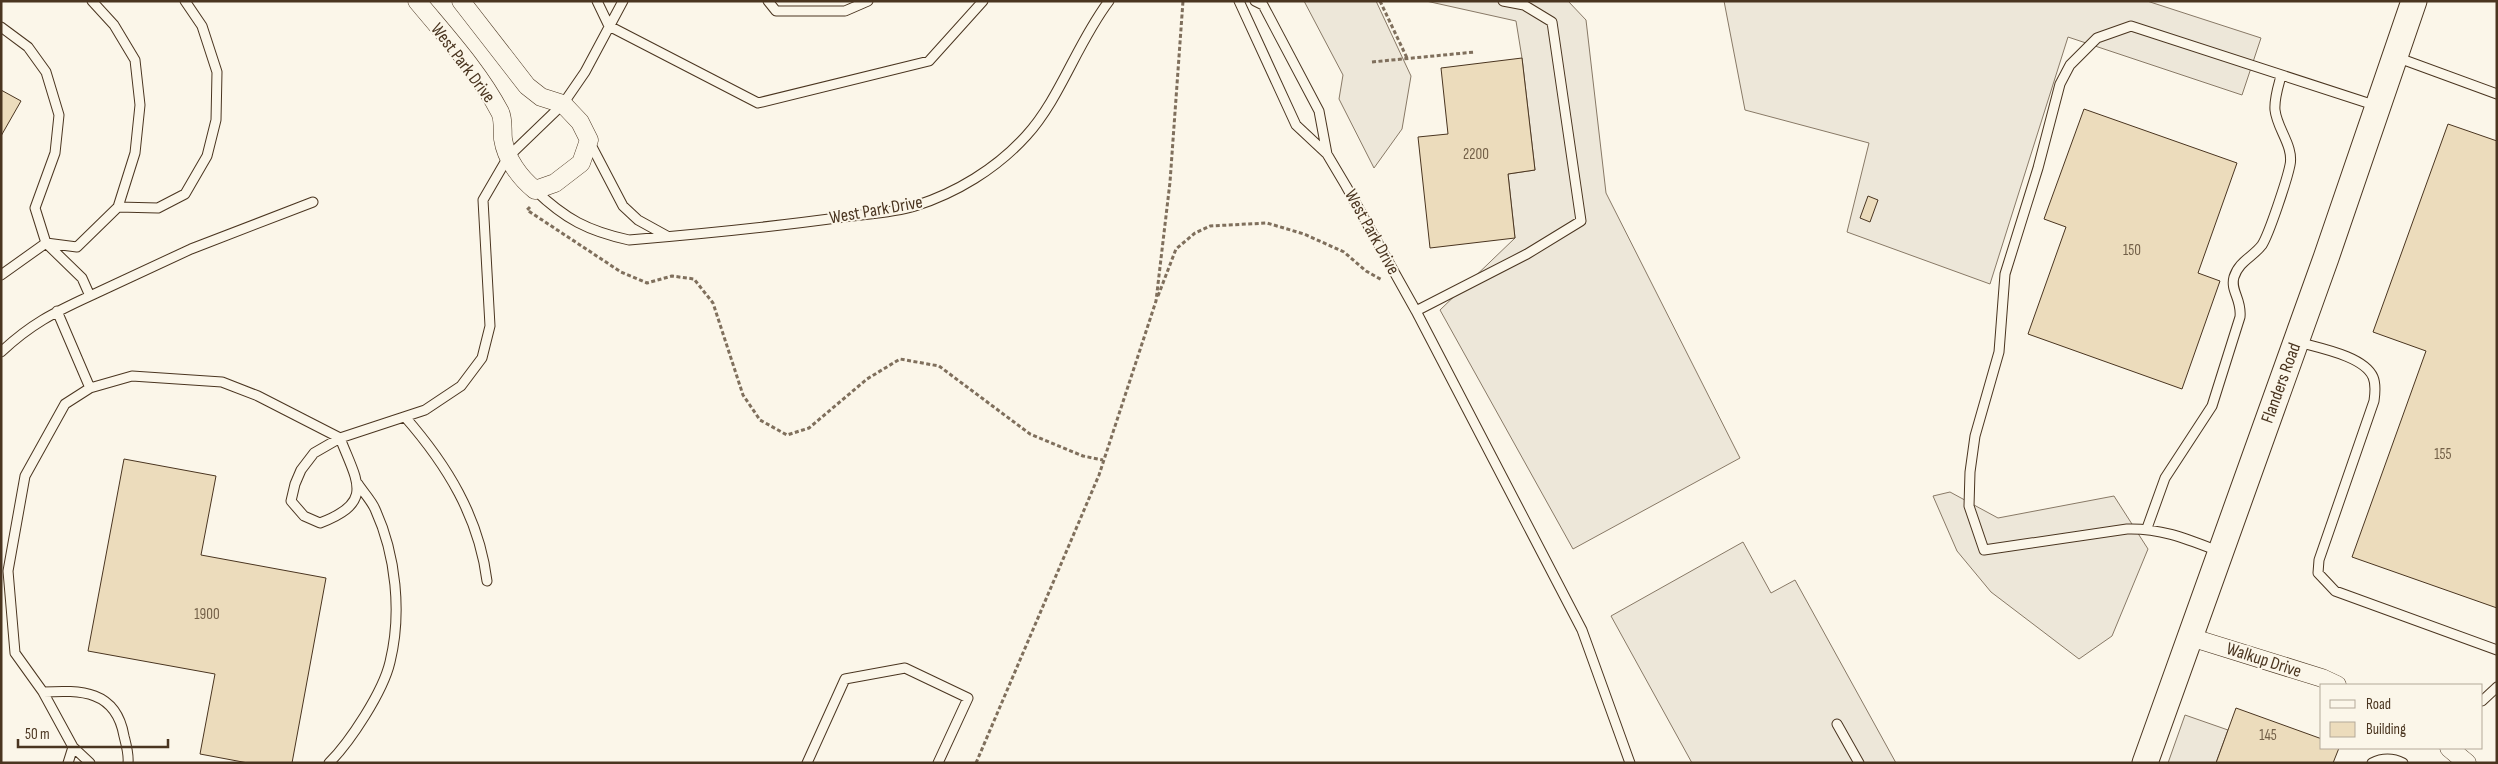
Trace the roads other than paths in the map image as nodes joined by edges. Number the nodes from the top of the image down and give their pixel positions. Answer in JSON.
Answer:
{"nodes":[{"id":1,"x":92,"y":1,"type":"edge"},
{"id":2,"x":185,"y":1,"type":"edge"},
{"id":3,"x":417,"y":1,"type":"edge"},
{"id":4,"x":461,"y":1,"type":"edge"},
{"id":5,"x":597,"y":1,"type":"edge"},
{"id":6,"x":623,"y":1,"type":"edge"},
{"id":7,"x":768,"y":1,"type":"edge"},
{"id":8,"x":868,"y":1,"type":"edge"},
{"id":9,"x":983,"y":1,"type":"edge"},
{"id":10,"x":1110,"y":1,"type":"edge"},
{"id":11,"x":1239,"y":1,"type":"edge"},
{"id":12,"x":1255,"y":1,"type":"edge"},
{"id":13,"x":1503,"y":1,"type":"edge"},
{"id":14,"x":2414,"y":1,"type":"edge"},
{"id":15,"x":609,"y":26,"type":"junction"},
{"id":16,"x":1,"y":27,"type":"edge"},
{"id":17,"x":2394,"y":57,"type":"junction"},
{"id":18,"x":2281,"y":76,"type":"junction"},
{"id":19,"x":2497,"y":94,"type":"edge"},
{"id":20,"x":563,"y":104,"type":"junction"},
{"id":21,"x":2377,"y":106,"type":"junction"},
{"id":22,"x":589,"y":140,"type":"junction"},
{"id":23,"x":1327,"y":154,"type":"junction"},
{"id":24,"x":508,"y":157,"type":"junction"},
{"id":25,"x":538,"y":193,"type":"junction"},
{"id":26,"x":313,"y":202,"type":"dead end"},
{"id":27,"x":118,"y":207,"type":"junction"},
{"id":28,"x":667,"y":236,"type":"junction"},
{"id":29,"x":46,"y":243,"type":"junction"},
{"id":30,"x":1,"y":275,"type":"edge"},
{"id":31,"x":90,"y":296,"type":"junction"},
{"id":32,"x":57,"y":311,"type":"junction"},
{"id":33,"x":1416,"y":311,"type":"junction"},
{"id":34,"x":2296,"y":341,"type":"junction"},
{"id":35,"x":1,"y":352,"type":"edge"},
{"id":36,"x":90,"y":388,"type":"junction"},
{"id":37,"x":406,"y":417,"type":"junction"},
{"id":38,"x":340,"y":438,"type":"junction"},
{"id":39,"x":358,"y":484,"type":"junction"},
{"id":40,"x":2147,"y":528,"type":"junction"},
{"id":41,"x":2220,"y":552,"type":"junction"},
{"id":42,"x":487,"y":581,"type":"dead end"},
{"id":43,"x":2190,"y":636,"type":"junction"},
{"id":44,"x":2497,"y":650,"type":"edge"},
{"id":45,"x":2334,"y":684,"type":"edge"},
{"id":46,"x":2497,"y":687,"type":"edge"},
{"id":47,"x":43,"y":692,"type":"junction"},
{"id":48,"x":2483,"y":700,"type":"edge"},
{"id":49,"x":1837,"y":724,"type":"dead end"},
{"id":50,"x":73,"y":747,"type":"junction"},
{"id":51,"x":2450,"y":749,"type":"edge"},
{"id":52,"x":68,"y":763,"type":"edge"},
{"id":53,"x":90,"y":763,"type":"edge"},
{"id":54,"x":128,"y":763,"type":"edge"},
{"id":55,"x":329,"y":763,"type":"edge"},
{"id":56,"x":807,"y":763,"type":"edge"},
{"id":57,"x":938,"y":763,"type":"edge"},
{"id":58,"x":1630,"y":763,"type":"edge"},
{"id":59,"x":1859,"y":763,"type":"edge"},
{"id":60,"x":2145,"y":763,"type":"edge"},
{"id":61,"x":2372,"y":763,"type":"edge"},
{"id":62,"x":2403,"y":763,"type":"edge"},
{"id":63,"x":2467,"y":763,"type":"edge"}],
"edges":[{"from":1,"to":27,"type":"lane"},
{"from":2,"to":27,"type":"lane"},
{"from":3,"to":24,"type":"street","name":"West Park Drive"},
{"from":4,"to":20,"type":"street","name":"West Park Drive"},
{"from":5,"to":15,"type":"lane"},
{"from":6,"to":15,"type":"lane"},
{"from":7,"to":8,"type":"lane"},
{"from":9,"to":15,"type":"lane"},
{"from":10,"to":28,"type":"lane","name":"West Park Drive"},
{"from":11,"to":23,"type":"lane","name":"West Park Drive"},
{"from":12,"to":23,"type":"lane","name":"West Park Drive"},
{"from":13,"to":33,"type":"lane"},
{"from":14,"to":17,"type":"main road","name":"Flanders Road"},
{"from":15,"to":20,"type":"lane"},
{"from":16,"to":29,"type":"lane"},
{"from":17,"to":19,"type":"lane"},
{"from":17,"to":21,"type":"main road","name":"Flanders Road"},
{"from":18,"to":21,"type":"lane"},
{"from":18,"to":40,"type":"lane"},
{"from":18,"to":40,"type":"lane"},
{"from":20,"to":22,"type":"street","name":"West Park Drive"},
{"from":20,"to":24,"type":"lane"},
{"from":21,"to":34,"type":"main road","name":"Flanders Road"},
{"from":22,"to":25,"type":"street"},
{"from":22,"to":28,"type":"lane","name":"West Park Drive"},
{"from":23,"to":33,"type":"lane","name":"West Park Drive"},
{"from":24,"to":25,"type":"street","name":"West Park Drive"},
{"from":24,"to":37,"type":"lane"},
{"from":25,"to":28,"type":"lane","name":"West Park Drive"},
{"from":26,"to":31,"type":"lane"},
{"from":27,"to":29,"type":"lane"},
{"from":29,"to":30,"type":"lane"},
{"from":29,"to":31,"type":"lane"},
{"from":31,"to":32,"type":"lane"},
{"from":32,"to":35,"type":"lane"},
{"from":32,"to":36,"type":"lane"},
{"from":33,"to":58,"type":"lane","name":"West Park Drive"},
{"from":34,"to":41,"type":"main road","name":"Flanders Road"},
{"from":34,"to":44,"type":"lane"},
{"from":36,"to":38,"type":"lane"},
{"from":36,"to":47,"type":"lane"},
{"from":37,"to":38,"type":"lane"},
{"from":37,"to":42,"type":"lane"},
{"from":38,"to":39,"type":"lane"},
{"from":38,"to":39,"type":"lane"},
{"from":39,"to":55,"type":"lane"},
{"from":40,"to":41,"type":"lane"},
{"from":41,"to":43,"type":"main road","name":"Flanders Road"},
{"from":43,"to":45,"type":"street","name":"Walkup Drive"},
{"from":43,"to":60,"type":"main road","name":"Flanders Road"},
{"from":46,"to":48,"type":"lane"},
{"from":47,"to":50,"type":"lane"},
{"from":47,"to":54,"type":"lane"},
{"from":49,"to":59,"type":"lane"},
{"from":50,"to":52,"type":"lane"},
{"from":50,"to":53,"type":"lane"},
{"from":51,"to":63,"type":"street"},
{"from":56,"to":57,"type":"lane"},
{"from":61,"to":62,"type":"lane"}]}
